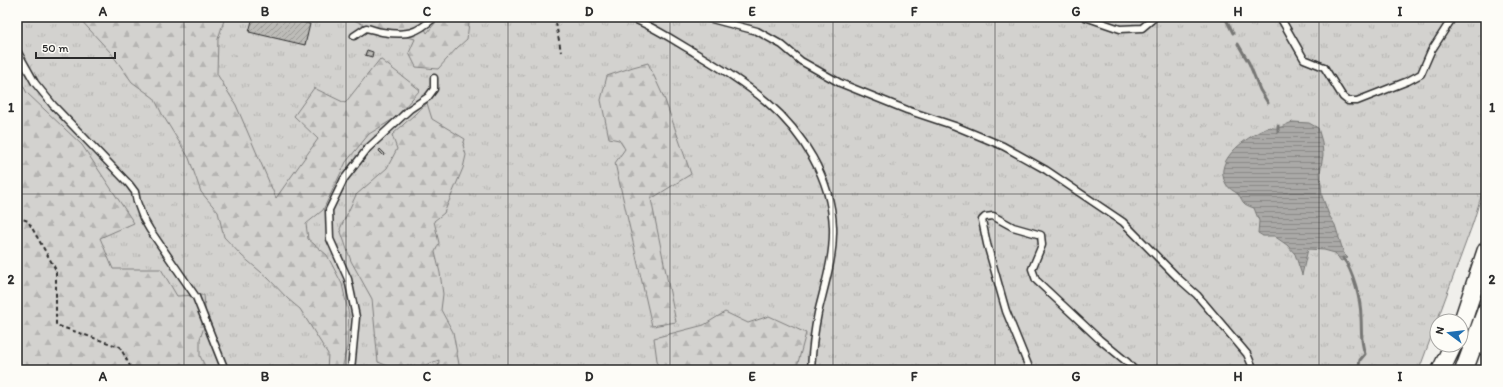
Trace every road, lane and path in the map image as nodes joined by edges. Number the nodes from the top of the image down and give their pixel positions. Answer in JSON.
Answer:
{"nodes":[{"id":1,"x":435,"y":17,"type":"edge"},
{"id":2,"x":628,"y":17,"type":"edge"},
{"id":3,"x":704,"y":17,"type":"edge"},
{"id":4,"x":1085,"y":17,"type":"edge"},
{"id":5,"x":1155,"y":17,"type":"edge"},
{"id":6,"x":1280,"y":17,"type":"edge"},
{"id":7,"x":1453,"y":17,"type":"edge"},
{"id":8,"x":556,"y":23,"type":"dead end"},
{"id":9,"x":354,"y":36,"type":"dead end"},
{"id":10,"x":17,"y":51,"type":"edge"},
{"id":11,"x":561,"y":52,"type":"dead end"},
{"id":12,"x":434,"y":78,"type":"dead end"},
{"id":13,"x":17,"y":217,"type":"edge"},
{"id":14,"x":1486,"y":251,"type":"edge"},
{"id":15,"x":1486,"y":311,"type":"edge"},
{"id":16,"x":1465,"y":313,"type":"edge"},
{"id":17,"x":1474,"y":345,"type":"edge"},
{"id":18,"x":1449,"y":353,"type":"edge"},
{"id":19,"x":132,"y":370,"type":"edge"},
{"id":20,"x":224,"y":370,"type":"edge"},
{"id":21,"x":352,"y":370,"type":"edge"},
{"id":22,"x":810,"y":370,"type":"edge"},
{"id":23,"x":1030,"y":370,"type":"edge"},
{"id":24,"x":1134,"y":370,"type":"edge"},
{"id":25,"x":1254,"y":370,"type":"edge"},
{"id":26,"x":1441,"y":370,"type":"edge"},
{"id":27,"x":1464,"y":370,"type":"edge"}],
"edges":[{"from":1,"to":9,"type":"lane"},
{"from":2,"to":22,"type":"lane"},
{"from":3,"to":25,"type":"lane"},
{"from":4,"to":5,"type":"lane"},
{"from":6,"to":7,"type":"lane"},
{"from":8,"to":11,"type":"path"},
{"from":10,"to":20,"type":"lane"},
{"from":12,"to":21,"type":"lane"},
{"from":13,"to":19,"type":"path"},
{"from":14,"to":16,"type":"main road"},
{"from":15,"to":17,"type":"main road"},
{"from":17,"to":27,"type":"main road"},
{"from":18,"to":26,"type":"main road"},
{"from":23,"to":24,"type":"lane"}]}
